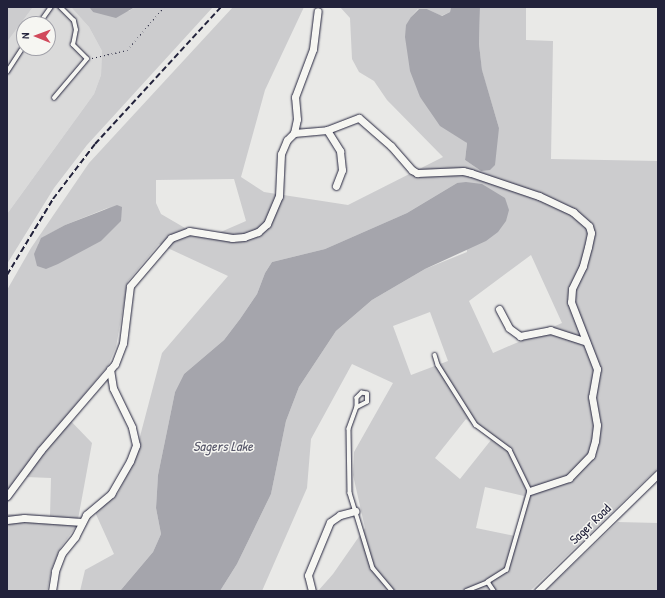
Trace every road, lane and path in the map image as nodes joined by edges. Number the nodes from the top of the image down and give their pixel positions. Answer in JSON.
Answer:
{"nodes":[{"id":1,"x":51,"y":7,"type":"edge"},
{"id":2,"x":60,"y":7,"type":"edge"},
{"id":3,"x":164,"y":7,"type":"edge"},
{"id":4,"x":318,"y":11,"type":"dead end"},
{"id":5,"x":45,"y":16,"type":"edge"},
{"id":6,"x":17,"y":56,"type":"edge"},
{"id":7,"x":87,"y":59,"type":"junction"},
{"id":8,"x":7,"y":72,"type":"edge"},
{"id":9,"x":54,"y":98,"type":"dead end"},
{"id":10,"x":327,"y":130,"type":"junction"},
{"id":11,"x":294,"y":133,"type":"junction"},
{"id":12,"x":336,"y":186,"type":"dead end"},
{"id":13,"x":499,"y":309,"type":"dead end"},
{"id":14,"x":586,"y":342,"type":"junction"},
{"id":15,"x":435,"y":354,"type":"dead end"},
{"id":16,"x":110,"y":370,"type":"junction"},
{"id":17,"x":357,"y":407,"type":"dead end"},
{"id":18,"x":658,"y":474,"type":"edge"},
{"id":19,"x":530,"y":491,"type":"junction"},
{"id":20,"x":7,"y":496,"type":"edge"},
{"id":21,"x":355,"y":511,"type":"junction"},
{"id":22,"x":7,"y":520,"type":"edge"},
{"id":23,"x":82,"y":522,"type":"junction"},
{"id":24,"x":488,"y":582,"type":"junction"},
{"id":25,"x":52,"y":591,"type":"edge"},
{"id":26,"x":312,"y":591,"type":"edge"},
{"id":27,"x":392,"y":591,"type":"edge"},
{"id":28,"x":466,"y":591,"type":"edge"},
{"id":29,"x":494,"y":591,"type":"edge"},
{"id":30,"x":538,"y":591,"type":"edge"}],
"edges":[{"from":1,"to":5,"type":"lane"},
{"from":2,"to":7,"type":"lane"},
{"from":3,"to":7,"type":"path"},
{"from":4,"to":11,"type":"street"},
{"from":6,"to":8,"type":"lane"},
{"from":7,"to":9,"type":"lane"},
{"from":10,"to":11,"type":"street"},
{"from":10,"to":12,"type":"street"},
{"from":10,"to":14,"type":"street"},
{"from":11,"to":16,"type":"street"},
{"from":13,"to":14,"type":"street"},
{"from":14,"to":19,"type":"street"},
{"from":15,"to":19,"type":"lane"},
{"from":16,"to":20,"type":"street"},
{"from":16,"to":23,"type":"street"},
{"from":17,"to":21,"type":"lane"},
{"from":18,"to":30,"type":"street","name":"Sager Road"},
{"from":19,"to":24,"type":"lane"},
{"from":21,"to":26,"type":"street"},
{"from":21,"to":27,"type":"lane"},
{"from":22,"to":23,"type":"street"},
{"from":23,"to":25,"type":"street"},
{"from":24,"to":28,"type":"lane"},
{"from":24,"to":29,"type":"lane"}]}
